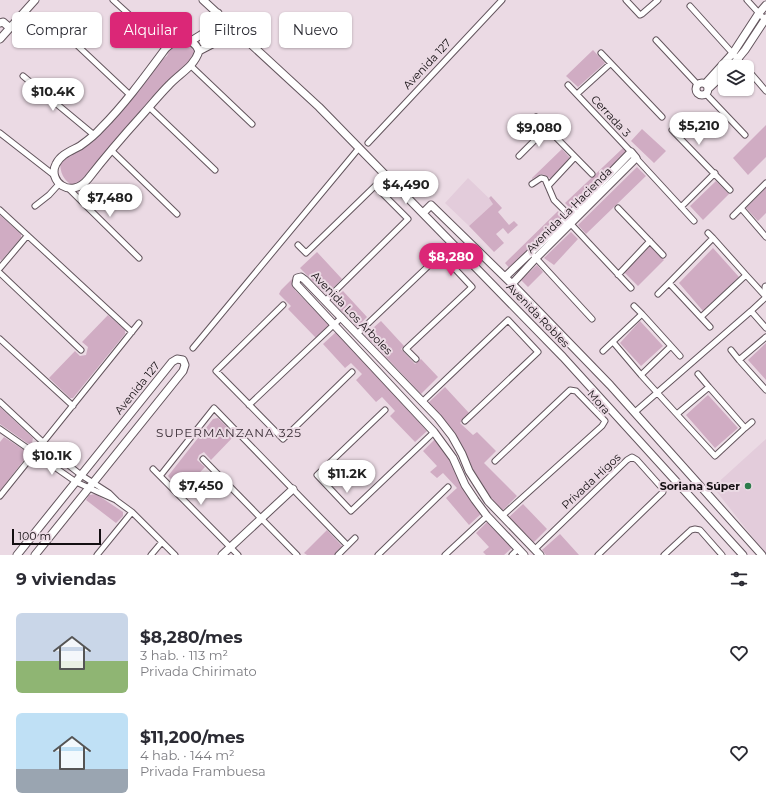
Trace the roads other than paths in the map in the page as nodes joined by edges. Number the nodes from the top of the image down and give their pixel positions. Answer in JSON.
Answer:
{"nodes":[{"id":1,"x":35,"y":0,"type":"edge"},
{"id":2,"x":113,"y":0,"type":"edge"},
{"id":3,"x":203,"y":0,"type":"edge"},
{"id":4,"x":502,"y":0,"type":"edge"},
{"id":5,"x":626,"y":0,"type":"edge"},
{"id":6,"x":658,"y":0,"type":"edge"},
{"id":7,"x":747,"y":0,"type":"edge"},
{"id":8,"x":766,"y":5,"type":"edge"},
{"id":9,"x":690,"y":6,"type":"dead end"},
{"id":10,"x":126,"y":12,"type":"edge"},
{"id":11,"x":217,"y":12,"type":"edge"},
{"id":12,"x":759,"y":13,"type":"junction"},
{"id":13,"x":766,"y":20,"type":"edge"},
{"id":14,"x":0,"y":23,"type":"edge"},
{"id":15,"x":10,"y":28,"type":"junction"},
{"id":16,"x":0,"y":39,"type":"edge"},
{"id":17,"x":656,"y":40,"type":"dead end"},
{"id":18,"x":192,"y":42,"type":"edge"},
{"id":19,"x":79,"y":48,"type":"edge"},
{"id":20,"x":166,"y":48,"type":"edge"},
{"id":21,"x":205,"y":48,"type":"edge"},
{"id":22,"x":254,"y":48,"type":"edge"},
{"id":23,"x":199,"y":51,"type":"junction"},
{"id":24,"x":601,"y":53,"type":"dead end"},
{"id":25,"x":733,"y":53,"type":"junction"},
{"id":26,"x":738,"y":60,"type":"joint"},
{"id":27,"x":610,"y":64,"type":"junction"},
{"id":28,"x":191,"y":66,"type":"junction"},
{"id":29,"x":23,"y":76,"type":"dead end"},
{"id":30,"x":754,"y":77,"type":"edge"},
{"id":31,"x":718,"y":78,"type":"edge"},
{"id":32,"x":568,"y":85,"type":"dead end"},
{"id":33,"x":704,"y":88,"type":"junction"},
{"id":34,"x":766,"y":90,"type":"edge"},
{"id":35,"x":577,"y":94,"type":"junction"},
{"id":36,"x":130,"y":95,"type":"junction"},
{"id":37,"x":149,"y":107,"type":"junction"},
{"id":38,"x":536,"y":117,"type":"dead end"},
{"id":39,"x":662,"y":117,"type":"dead end"},
{"id":40,"x":252,"y":124,"type":"dead end"},
{"id":41,"x":547,"y":128,"type":"junction"},
{"id":42,"x":672,"y":130,"type":"dead end"},
{"id":43,"x":0,"y":133,"type":"edge"},
{"id":44,"x":94,"y":135,"type":"junction"},
{"id":45,"x":745,"y":135,"type":"dead end"},
{"id":46,"x":368,"y":143,"type":"dead end"},
{"id":47,"x":359,"y":148,"type":"junction"},
{"id":48,"x":111,"y":150,"type":"junction"},
{"id":49,"x":630,"y":152,"type":"junction"},
{"id":50,"x":519,"y":156,"type":"dead end"},
{"id":51,"x":575,"y":157,"type":"junction"},
{"id":52,"x":636,"y":158,"type":"junction"},
{"id":53,"x":215,"y":170,"type":"dead end"},
{"id":54,"x":715,"y":173,"type":"junction"},
{"id":55,"x":592,"y":174,"type":"dead end"},
{"id":56,"x":55,"y":176,"type":"junction"},
{"id":57,"x":766,"y":183,"type":"edge"},
{"id":58,"x":59,"y":184,"type":"junction"},
{"id":59,"x":532,"y":184,"type":"dead end"},
{"id":60,"x":548,"y":186,"type":"junction"},
{"id":61,"x":69,"y":189,"type":"junction"},
{"id":62,"x":730,"y":190,"type":"dead end"},
{"id":63,"x":35,"y":206,"type":"dead end"},
{"id":64,"x":680,"y":207,"type":"junction"},
{"id":65,"x":618,"y":208,"type":"dead end"},
{"id":66,"x":741,"y":208,"type":"junction"},
{"id":67,"x":0,"y":210,"type":"edge"},
{"id":68,"x":423,"y":213,"type":"junction"},
{"id":69,"x":177,"y":214,"type":"dead end"},
{"id":70,"x":733,"y":216,"type":"dead end"},
{"id":71,"x":570,"y":220,"type":"junction"},
{"id":72,"x":694,"y":221,"type":"dead end"},
{"id":73,"x":708,"y":233,"type":"dead end"},
{"id":74,"x":28,"y":236,"type":"junction"},
{"id":75,"x":766,"y":237,"type":"edge"},
{"id":76,"x":713,"y":238,"type":"junction"},
{"id":77,"x":650,"y":241,"type":"junction"},
{"id":78,"x":298,"y":245,"type":"dead end"},
{"id":79,"x":530,"y":252,"type":"junction"},
{"id":80,"x":663,"y":255,"type":"dead end"},
{"id":81,"x":139,"y":258,"type":"dead end"},
{"id":82,"x":536,"y":258,"type":"junction"},
{"id":83,"x":0,"y":268,"type":"edge"},
{"id":84,"x":0,"y":273,"type":"edge"},
{"id":85,"x":618,"y":275,"type":"junction"},
{"id":86,"x":746,"y":275,"type":"junction"},
{"id":87,"x":505,"y":277,"type":"junction"},
{"id":88,"x":669,"y":283,"type":"junction"},
{"id":89,"x":512,"y":284,"type":"junction"},
{"id":90,"x":631,"y":288,"type":"dead end"},
{"id":91,"x":658,"y":294,"type":"dead end"},
{"id":92,"x":766,"y":297,"type":"edge"},
{"id":93,"x":326,"y":300,"type":"junction"},
{"id":94,"x":283,"y":305,"type":"dead end"},
{"id":95,"x":634,"y":306,"type":"dead end"},
{"id":96,"x":751,"y":311,"type":"junction"},
{"id":97,"x":642,"y":314,"type":"junction"},
{"id":98,"x":342,"y":317,"type":"junction"},
{"id":99,"x":701,"y":317,"type":"junction"},
{"id":100,"x":592,"y":319,"type":"dead end"},
{"id":101,"x":139,"y":323,"type":"dead end"},
{"id":102,"x":334,"y":324,"type":"junction"},
{"id":103,"x":710,"y":327,"type":"dead end"},
{"id":104,"x":766,"y":328,"type":"edge"},
{"id":105,"x":132,"y":332,"type":"junction"},
{"id":106,"x":358,"y":333,"type":"junction"},
{"id":107,"x":766,"y":337,"type":"edge"},
{"id":108,"x":0,"y":339,"type":"edge"},
{"id":109,"x":613,"y":342,"type":"junction"},
{"id":110,"x":672,"y":346,"type":"junction"},
{"id":111,"x":192,"y":348,"type":"dead end"},
{"id":112,"x":81,"y":350,"type":"dead end"},
{"id":113,"x":731,"y":350,"type":"dead end"},
{"id":114,"x":604,"y":351,"type":"dead end"},
{"id":115,"x":680,"y":356,"type":"dead end"},
{"id":116,"x":416,"y":359,"type":"dead end"},
{"id":117,"x":740,"y":360,"type":"junction"},
{"id":118,"x":352,"y":372,"type":"dead end"},
{"id":119,"x":641,"y":374,"type":"junction"},
{"id":120,"x":698,"y":374,"type":"dead end"},
{"id":121,"x":403,"y":382,"type":"junction"},
{"id":122,"x":709,"y":387,"type":"junction"},
{"id":123,"x":395,"y":389,"type":"junction"},
{"id":124,"x":766,"y":390,"type":"edge"},
{"id":125,"x":657,"y":393,"type":"junction"},
{"id":126,"x":0,"y":402,"type":"edge"},
{"id":127,"x":422,"y":402,"type":"junction"},
{"id":128,"x":249,"y":405,"type":"junction"},
{"id":129,"x":73,"y":406,"type":"junction"},
{"id":130,"x":385,"y":410,"type":"dead end"},
{"id":131,"x":635,"y":412,"type":"junction"},
{"id":132,"x":677,"y":414,"type":"junction"},
{"id":133,"x":465,"y":421,"type":"dead end"},
{"id":134,"x":752,"y":422,"type":"dead end"},
{"id":135,"x":745,"y":428,"type":"junction"},
{"id":136,"x":0,"y":429,"type":"edge"},
{"id":137,"x":434,"y":432,"type":"junction"},
{"id":138,"x":43,"y":442,"type":"junction"},
{"id":139,"x":34,"y":453,"type":"junction"},
{"id":140,"x":462,"y":454,"type":"junction"},
{"id":141,"x":453,"y":458,"type":"junction"},
{"id":142,"x":203,"y":459,"type":"dead end"},
{"id":143,"x":495,"y":461,"type":"dead end"},
{"id":144,"x":153,"y":468,"type":"dead end"},
{"id":145,"x":81,"y":475,"type":"junction"},
{"id":146,"x":160,"y":476,"type":"junction"},
{"id":147,"x":76,"y":482,"type":"junction"},
{"id":148,"x":91,"y":485,"type":"junction"},
{"id":149,"x":448,"y":487,"type":"dead end"},
{"id":150,"x":293,"y":489,"type":"junction"},
{"id":151,"x":0,"y":496,"type":"edge"},
{"id":152,"x":132,"y":512,"type":"junction"},
{"id":153,"x":487,"y":516,"type":"junction"},
{"id":154,"x":502,"y":516,"type":"junction"},
{"id":155,"x":262,"y":518,"type":"junction"},
{"id":156,"x":513,"y":528,"type":"junction"},
{"id":157,"x":505,"y":535,"type":"junction"},
{"id":158,"x":355,"y":538,"type":"dead end"},
{"id":159,"x":162,"y":542,"type":"junction"},
{"id":160,"x":347,"y":545,"type":"junction"},
{"id":161,"x":230,"y":547,"type":"junction"},
{"id":162,"x":521,"y":552,"type":"edge"},
{"id":163,"x":537,"y":552,"type":"edge"},
{"id":164,"x":17,"y":555,"type":"edge"},
{"id":165,"x":35,"y":555,"type":"edge"},
{"id":166,"x":97,"y":555,"type":"edge"},
{"id":167,"x":151,"y":555,"type":"edge"},
{"id":168,"x":175,"y":555,"type":"edge"},
{"id":169,"x":222,"y":555,"type":"edge"},
{"id":170,"x":238,"y":555,"type":"edge"},
{"id":171,"x":297,"y":555,"type":"edge"},
{"id":172,"x":338,"y":555,"type":"edge"},
{"id":173,"x":378,"y":555,"type":"edge"},
{"id":174,"x":445,"y":555,"type":"edge"},
{"id":175,"x":512,"y":555,"type":"edge"},
{"id":176,"x":598,"y":555,"type":"edge"},
{"id":177,"x":664,"y":555,"type":"edge"},
{"id":178,"x":722,"y":555,"type":"edge"},
{"id":179,"x":743,"y":555,"type":"edge"},
{"id":180,"x":762,"y":555,"type":"edge"}],
"edges":[{"from":1,"to":15,"type":"street"},
{"from":2,"to":10,"type":"street"},
{"from":3,"to":11,"type":"street","name":"Avenida Robles"},
{"from":4,"to":46,"type":"street","name":"Avenida 127"},
{"from":5,"to":6,"type":"street"},
{"from":7,"to":12,"type":"street"},
{"from":8,"to":12,"type":"street"},
{"from":9,"to":25,"type":"street"},
{"from":12,"to":13,"type":"street"},
{"from":12,"to":25,"type":"street"},
{"from":13,"to":26,"type":"street"},
{"from":14,"to":15,"type":"street"},
{"from":15,"to":16,"type":"street"},
{"from":17,"to":33,"type":"street"},
{"from":18,"to":23,"type":"street"},
{"from":19,"to":36,"type":"street"},
{"from":20,"to":36,"type":"street"},
{"from":21,"to":23,"type":"street"},
{"from":22,"to":47,"type":"street","name":"Avenida Robles"},
{"from":23,"to":28,"type":"street"},
{"from":24,"to":27,"type":"street"},
{"from":25,"to":26,"type":"street"},
{"from":25,"to":33,"type":"street"},
{"from":27,"to":35,"type":"street","name":"Cerrada 3"},
{"from":27,"to":39,"type":"street"},
{"from":28,"to":37,"type":"street"},
{"from":28,"to":40,"type":"street"},
{"from":29,"to":44,"type":"street"},
{"from":30,"to":34,"type":"street"},
{"from":31,"to":33,"type":"street"},
{"from":32,"to":35,"type":"street"},
{"from":33,"to":45,"type":"street"},
{"from":35,"to":49,"type":"street","name":"Cerrada 3"},
{"from":36,"to":44,"type":"street"},
{"from":37,"to":48,"type":"street"},
{"from":37,"to":53,"type":"street"},
{"from":38,"to":41,"type":"street"},
{"from":41,"to":50,"type":"street"},
{"from":41,"to":51,"type":"street"},
{"from":42,"to":54,"type":"street"},
{"from":43,"to":56,"type":"street"},
{"from":44,"to":56,"type":"street"},
{"from":47,"to":68,"type":"street","name":"Avenida Robles"},
{"from":47,"to":111,"type":"street"},
{"from":48,"to":61,"type":"street"},
{"from":48,"to":69,"type":"street"},
{"from":49,"to":52,"type":"street"},
{"from":49,"to":71,"type":"street"},
{"from":51,"to":55,"type":"street"},
{"from":51,"to":60,"type":"street"},
{"from":52,"to":64,"type":"street"},
{"from":52,"to":71,"type":"street","name":"Avenida La Hacienda"},
{"from":54,"to":62,"type":"street"},
{"from":54,"to":64,"type":"street"},
{"from":56,"to":58,"type":"street"},
{"from":57,"to":66,"type":"street"},
{"from":58,"to":61,"type":"street"},
{"from":58,"to":63,"type":"street"},
{"from":59,"to":60,"type":"street"},
{"from":60,"to":71,"type":"street"},
{"from":61,"to":81,"type":"street"},
{"from":64,"to":72,"type":"street"},
{"from":65,"to":77,"type":"street"},
{"from":66,"to":70,"type":"street"},
{"from":66,"to":75,"type":"street"},
{"from":67,"to":74,"type":"street"},
{"from":68,"to":87,"type":"street","name":"Avenida Robles"},
{"from":68,"to":179,"type":"street","name":"Avenida Robles"},
{"from":71,"to":79,"type":"street"},
{"from":71,"to":82,"type":"street","name":"Avenida La Hacienda"},
{"from":71,"to":85,"type":"street"},
{"from":73,"to":76,"type":"street"},
{"from":74,"to":83,"type":"street"},
{"from":74,"to":105,"type":"street"},
{"from":76,"to":86,"type":"street"},
{"from":76,"to":88,"type":"street"},
{"from":77,"to":80,"type":"street"},
{"from":77,"to":85,"type":"street"},
{"from":78,"to":93,"type":"street"},
{"from":79,"to":82,"type":"street"},
{"from":79,"to":87,"type":"street"},
{"from":82,"to":89,"type":"street","name":"Avenida La Hacienda"},
{"from":82,"to":100,"type":"street"},
{"from":84,"to":112,"type":"street"},
{"from":85,"to":90,"type":"street"},
{"from":86,"to":92,"type":"street"},
{"from":86,"to":99,"type":"street"},
{"from":87,"to":89,"type":"street","name":"Avenida Robles"},
{"from":88,"to":91,"type":"street"},
{"from":88,"to":99,"type":"street"},
{"from":89,"to":131,"type":"street","name":"Avenida Robles"},
{"from":92,"to":96,"type":"street"},
{"from":93,"to":98,"type":"street","name":"Avenida Los Arboles"},
{"from":93,"to":102,"type":"street","name":"Avenida Los Arboles"},
{"from":94,"to":128,"type":"street"},
{"from":95,"to":97,"type":"street"},
{"from":96,"to":104,"type":"street"},
{"from":96,"to":125,"type":"street"},
{"from":97,"to":109,"type":"street"},
{"from":97,"to":110,"type":"street"},
{"from":98,"to":102,"type":"street"},
{"from":98,"to":106,"type":"street","name":"Avenida Los Arboles"},
{"from":99,"to":103,"type":"street"},
{"from":101,"to":105,"type":"street"},
{"from":102,"to":123,"type":"street","name":"Avenida Los Arboles"},
{"from":102,"to":128,"type":"street"},
{"from":105,"to":129,"type":"street"},
{"from":106,"to":116,"type":"street"},
{"from":106,"to":121,"type":"street","name":"Avenida Los Arboles"},
{"from":107,"to":117,"type":"street"},
{"from":108,"to":129,"type":"street"},
{"from":109,"to":114,"type":"street"},
{"from":109,"to":119,"type":"street"},
{"from":110,"to":115,"type":"street"},
{"from":110,"to":119,"type":"street"},
{"from":113,"to":117,"type":"street"},
{"from":117,"to":124,"type":"street"},
{"from":118,"to":128,"type":"street"},
{"from":119,"to":125,"type":"street"},
{"from":120,"to":122,"type":"street"},
{"from":121,"to":123,"type":"street"},
{"from":121,"to":127,"type":"street","name":"Avenida Los Arboles"},
{"from":122,"to":132,"type":"street"},
{"from":122,"to":135,"type":"street"},
{"from":123,"to":137,"type":"street","name":"Avenida Los Arboles"},
{"from":125,"to":131,"type":"street"},
{"from":125,"to":132,"type":"street"},
{"from":126,"to":138,"type":"street"},
{"from":127,"to":133,"type":"street"},
{"from":127,"to":140,"type":"street","name":"Avenida Los Arboles"},
{"from":129,"to":138,"type":"street"},
{"from":130,"to":137,"type":"street"},
{"from":131,"to":180,"type":"street","name":"Avenida Robles"},
{"from":132,"to":135,"type":"street"},
{"from":134,"to":135,"type":"street"},
{"from":136,"to":139,"type":"street"},
{"from":137,"to":141,"type":"street","name":"Avenida Los Arboles"},
{"from":138,"to":139,"type":"street"},
{"from":138,"to":145,"type":"street"},
{"from":139,"to":147,"type":"street"},
{"from":139,"to":151,"type":"street"},
{"from":140,"to":141,"type":"street"},
{"from":140,"to":154,"type":"street","name":"Avenida Los Arboles"},
{"from":141,"to":153,"type":"street","name":"Avenida Los Arboles"},
{"from":142,"to":155,"type":"street"},
{"from":143,"to":154,"type":"street","name":"Mora"},
{"from":144,"to":146,"type":"street"},
{"from":145,"to":147,"type":"street","name":"Avenida 127"},
{"from":145,"to":148,"type":"street"},
{"from":145,"to":148,"type":"street","name":"Avenida 127"},
{"from":146,"to":150,"type":"street"},
{"from":146,"to":161,"type":"street"},
{"from":147,"to":148,"type":"street"},
{"from":147,"to":164,"type":"street","name":"Avenida 127"},
{"from":148,"to":152,"type":"street"},
{"from":148,"to":165,"type":"street","name":"Avenida 127"},
{"from":149,"to":173,"type":"street"},
{"from":150,"to":155,"type":"street"},
{"from":150,"to":160,"type":"street"},
{"from":152,"to":159,"type":"street"},
{"from":152,"to":166,"type":"street"},
{"from":153,"to":157,"type":"street","name":"Avenida Los Arboles"},
{"from":153,"to":174,"type":"street"},
{"from":154,"to":156,"type":"street","name":"Avenida Los Arboles"},
{"from":155,"to":161,"type":"street"},
{"from":155,"to":171,"type":"street"},
{"from":156,"to":157,"type":"street"},
{"from":156,"to":163,"type":"street","name":"Avenida Los Arboles"},
{"from":157,"to":162,"type":"street","name":"Avenida Los Arboles"},
{"from":158,"to":160,"type":"street"},
{"from":159,"to":167,"type":"street"},
{"from":159,"to":168,"type":"street"},
{"from":160,"to":172,"type":"street"},
{"from":161,"to":169,"type":"street"},
{"from":161,"to":170,"type":"street"},
{"from":162,"to":175,"type":"street"},
{"from":163,"to":176,"type":"street","name":"Privada Higos"},
{"from":177,"to":178,"type":"street"}]}
